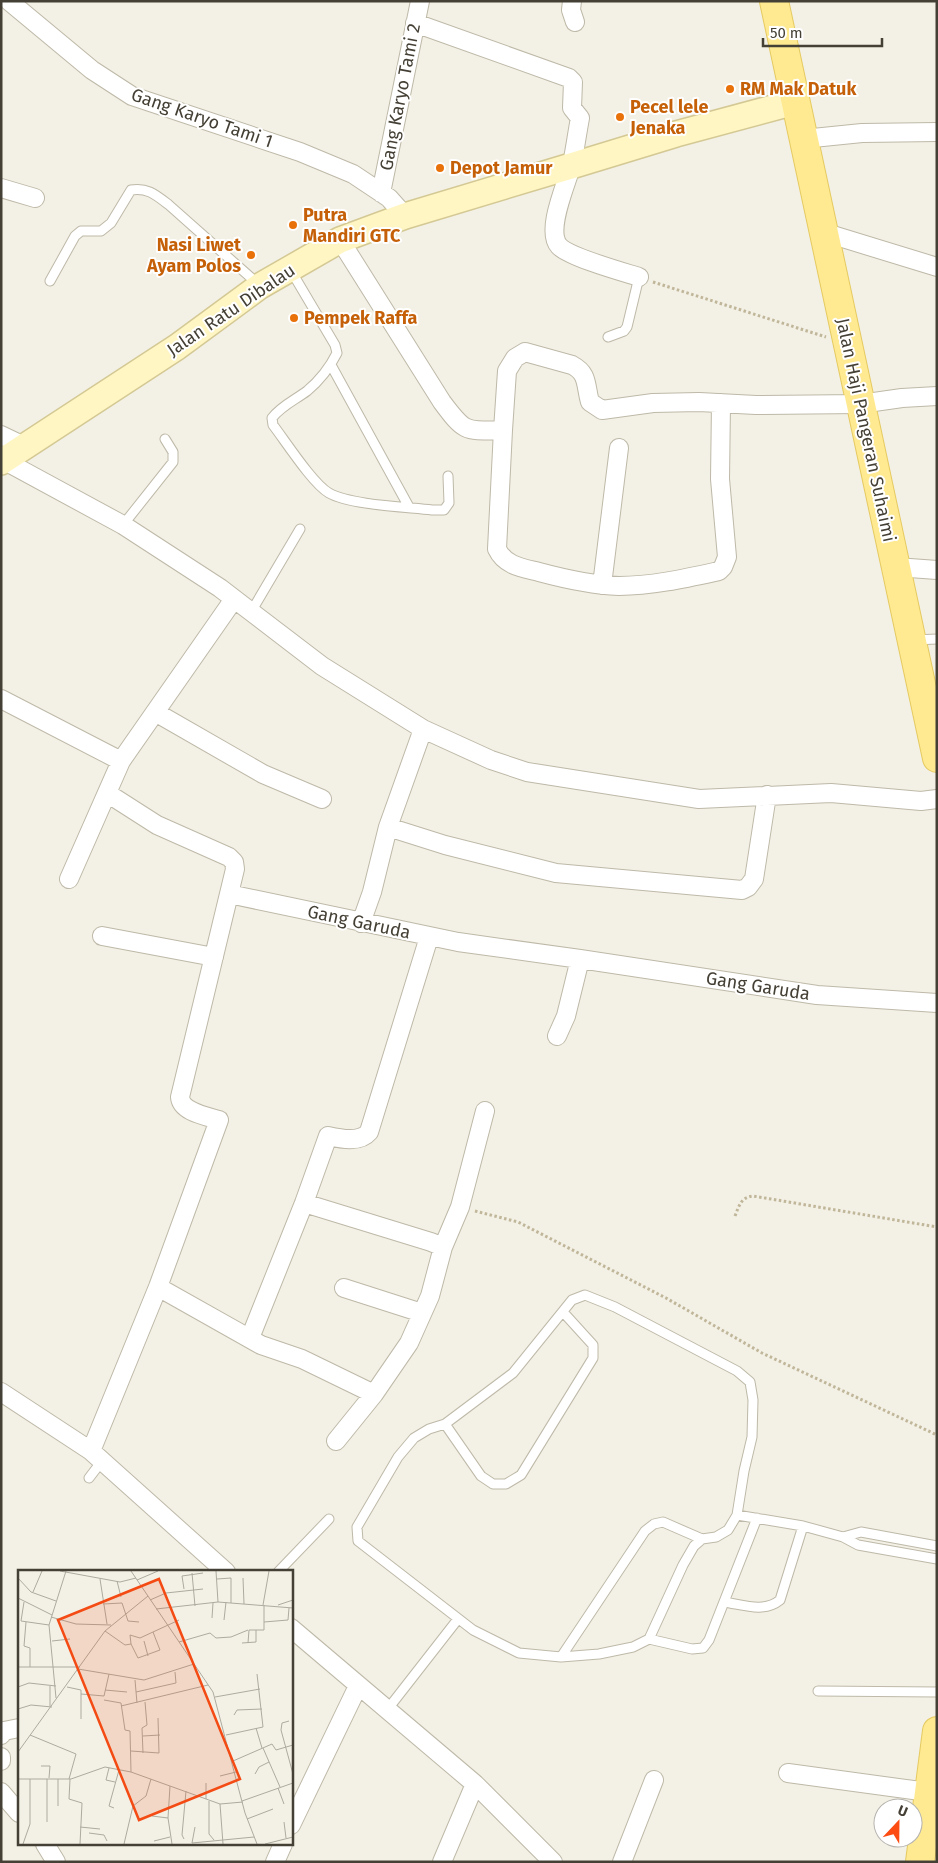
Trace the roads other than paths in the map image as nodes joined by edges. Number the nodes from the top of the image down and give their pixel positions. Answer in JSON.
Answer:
{"nodes":[{"id":1,"x":10,"y":1,"type":"edge"},
{"id":2,"x":420,"y":1,"type":"edge"},
{"id":3,"x":572,"y":1,"type":"edge"},
{"id":4,"x":774,"y":1,"type":"edge"},
{"id":5,"x":576,"y":22,"type":"dead end"},
{"id":6,"x":415,"y":23,"type":"junction"},
{"id":7,"x":795,"y":102,"type":"junction"},
{"id":8,"x":937,"y":132,"type":"edge"},
{"id":9,"x":803,"y":139,"type":"junction"},
{"id":10,"x":571,"y":166,"type":"junction"},
{"id":11,"x":1,"y":188,"type":"edge"},
{"id":12,"x":381,"y":193,"type":"junction"},
{"id":13,"x":34,"y":198,"type":"dead end"},
{"id":14,"x":404,"y":216,"type":"junction"},
{"id":15,"x":823,"y":232,"type":"junction"},
{"id":16,"x":340,"y":240,"type":"junction"},
{"id":17,"x":937,"y":267,"type":"edge"},
{"id":18,"x":290,"y":269,"type":"junction"},
{"id":19,"x":638,"y":277,"type":"joint"},
{"id":20,"x":50,"y":281,"type":"dead end"},
{"id":21,"x":260,"y":286,"type":"junction"},
{"id":22,"x":608,"y":337,"type":"dead end"},
{"id":23,"x":331,"y":365,"type":"junction"},
{"id":24,"x":937,"y":396,"type":"edge"},
{"id":25,"x":721,"y":403,"type":"junction"},
{"id":26,"x":860,"y":404,"type":"junction"},
{"id":27,"x":503,"y":430,"type":"junction"},
{"id":28,"x":1,"y":436,"type":"edge"},
{"id":29,"x":165,"y":439,"type":"dead end"},
{"id":30,"x":24,"y":446,"type":"junction"},
{"id":31,"x":619,"y":448,"type":"dead end"},
{"id":32,"x":2,"y":461,"type":"edge"},
{"id":33,"x":448,"y":476,"type":"dead end"},
{"id":34,"x":409,"y":507,"type":"junction"},
{"id":35,"x":123,"y":525,"type":"junction"},
{"id":36,"x":300,"y":529,"type":"dead end"},
{"id":37,"x":896,"y":567,"type":"junction"},
{"id":38,"x":937,"y":570,"type":"edge"},
{"id":39,"x":602,"y":585,"type":"junction"},
{"id":40,"x":234,"y":599,"type":"junction"},
{"id":41,"x":251,"y":612,"type":"junction"},
{"id":42,"x":924,"y":640,"type":"edge"},
{"id":43,"x":1,"y":699,"type":"edge"},
{"id":44,"x":155,"y":712,"type":"junction"},
{"id":45,"x":422,"y":729,"type":"junction"},
{"id":46,"x":937,"y":758,"type":"edge"},
{"id":47,"x":121,"y":761,"type":"junction"},
{"id":48,"x":107,"y":793,"type":"junction"},
{"id":49,"x":767,"y":795,"type":"junction"},
{"id":50,"x":322,"y":799,"type":"dead end"},
{"id":51,"x":937,"y":799,"type":"edge"},
{"id":52,"x":388,"y":827,"type":"junction"},
{"id":53,"x":69,"y":878,"type":"dead end"},
{"id":54,"x":229,"y":894,"type":"junction"},
{"id":55,"x":361,"y":923,"type":"junction"},
{"id":56,"x":102,"y":936,"type":"dead end"},
{"id":57,"x":429,"y":937,"type":"junction"},
{"id":58,"x":214,"y":957,"type":"junction"},
{"id":59,"x":580,"y":959,"type":"junction"},
{"id":60,"x":937,"y":1003,"type":"edge"},
{"id":61,"x":557,"y":1036,"type":"dead end"},
{"id":62,"x":485,"y":1111,"type":"dead end"},
{"id":63,"x":304,"y":1203,"type":"junction"},
{"id":64,"x":443,"y":1247,"type":"junction"},
{"id":65,"x":158,"y":1287,"type":"junction"},
{"id":66,"x":344,"y":1288,"type":"dead end"},
{"id":67,"x":563,"y":1312,"type":"junction"},
{"id":68,"x":422,"y":1313,"type":"junction"},
{"id":69,"x":250,"y":1338,"type":"junction"},
{"id":70,"x":2,"y":1394,"type":"edge"},
{"id":71,"x":374,"y":1394,"type":"junction"},
{"id":72,"x":445,"y":1424,"type":"junction"},
{"id":73,"x":336,"y":1441,"type":"dead end"},
{"id":74,"x":96,"y":1456,"type":"junction"},
{"id":75,"x":89,"y":1478,"type":"dead end"},
{"id":76,"x":738,"y":1515,"type":"junction"},
{"id":77,"x":757,"y":1518,"type":"junction"},
{"id":78,"x":328,"y":1519,"type":"dead end"},
{"id":79,"x":803,"y":1526,"type":"junction"},
{"id":80,"x":843,"y":1537,"type":"junction"},
{"id":81,"x":702,"y":1539,"type":"junction"},
{"id":82,"x":937,"y":1546,"type":"edge"},
{"id":83,"x":937,"y":1558,"type":"edge"},
{"id":84,"x":224,"y":1570,"type":"edge"},
{"id":85,"x":280,"y":1570,"type":"edge"},
{"id":86,"x":724,"y":1602,"type":"junction"},
{"id":87,"x":458,"y":1619,"type":"junction"},
{"id":88,"x":292,"y":1629,"type":"edge"},
{"id":89,"x":649,"y":1639,"type":"junction"},
{"id":90,"x":561,"y":1657,"type":"junction"},
{"id":91,"x":358,"y":1686,"type":"junction"},
{"id":92,"x":818,"y":1691,"type":"dead end"},
{"id":93,"x":937,"y":1692,"type":"edge"},
{"id":94,"x":387,"y":1710,"type":"junction"},
{"id":95,"x":18,"y":1728,"type":"edge"},
{"id":96,"x":937,"y":1731,"type":"edge"},
{"id":97,"x":1,"y":1735,"type":"edge"},
{"id":98,"x":1,"y":1757,"type":"edge"},
{"id":99,"x":1,"y":1761,"type":"edge"},
{"id":100,"x":788,"y":1773,"type":"dead end"},
{"id":101,"x":654,"y":1780,"type":"dead end"},
{"id":102,"x":475,"y":1784,"type":"junction"},
{"id":103,"x":1,"y":1792,"type":"edge"},
{"id":104,"x":928,"y":1792,"type":"junction"},
{"id":105,"x":18,"y":1812,"type":"edge"},
{"id":106,"x":292,"y":1824,"type":"edge"},
{"id":107,"x":46,"y":1846,"type":"edge"},
{"id":108,"x":282,"y":1846,"type":"edge"},
{"id":109,"x":535,"y":1854,"type":"edge"},
{"id":110,"x":56,"y":1862,"type":"edge"},
{"id":111,"x":275,"y":1862,"type":"edge"},
{"id":112,"x":442,"y":1862,"type":"edge"},
{"id":113,"x":553,"y":1862,"type":"edge"},
{"id":114,"x":622,"y":1862,"type":"edge"},
{"id":115,"x":920,"y":1862,"type":"edge"}],
"edges":[{"from":1,"to":12,"type":"street","name":"Gang Karyo Tami 1"},
{"from":2,"to":6,"type":"street","name":"Gang Karyo Tami 2"},
{"from":3,"to":5,"type":"street"},
{"from":4,"to":7,"type":"main road","name":"Jalan Haji Pangeran Suhaimi"},
{"from":6,"to":10,"type":"street"},
{"from":6,"to":12,"type":"street","name":"Gang Karyo Tami 2"},
{"from":7,"to":9,"type":"main road","name":"Jalan Haji Pangeran Suhaimi"},
{"from":7,"to":10,"type":"main road","name":"Jalan Ratu Dibalau"},
{"from":8,"to":9,"type":"street"},
{"from":9,"to":15,"type":"main road","name":"Jalan Haji Pangeran Suhaimi"},
{"from":10,"to":14,"type":"main road","name":"Jalan Ratu Dibalau"},
{"from":10,"to":19,"type":"street"},
{"from":11,"to":13,"type":"street"},
{"from":12,"to":14,"type":"street","name":"Gang Karyo Tami 1"},
{"from":14,"to":16,"type":"main road","name":"Jalan Ratu Dibalau"},
{"from":15,"to":17,"type":"street"},
{"from":15,"to":26,"type":"main road","name":"Jalan Haji Pangeran Suhaimi"},
{"from":16,"to":18,"type":"main road","name":"Jalan Ratu Dibalau"},
{"from":16,"to":27,"type":"street"},
{"from":18,"to":21,"type":"main road","name":"Jalan Ratu Dibalau"},
{"from":18,"to":23,"type":"lane"},
{"from":19,"to":22,"type":"lane"},
{"from":20,"to":21,"type":"lane"},
{"from":21,"to":30,"type":"main road","name":"Jalan Ratu Dibalau"},
{"from":23,"to":34,"type":"lane"},
{"from":23,"to":34,"type":"lane"},
{"from":24,"to":26,"type":"street"},
{"from":25,"to":26,"type":"street"},
{"from":25,"to":27,"type":"street"},
{"from":25,"to":39,"type":"street"},
{"from":26,"to":37,"type":"main road","name":"Jalan Haji Pangeran Suhaimi"},
{"from":27,"to":39,"type":"street"},
{"from":28,"to":30,"type":"street"},
{"from":29,"to":35,"type":"lane"},
{"from":30,"to":32,"type":"main road","name":"Jalan Ratu Dibalau"},
{"from":31,"to":39,"type":"street"},
{"from":32,"to":35,"type":"street"},
{"from":33,"to":34,"type":"lane"},
{"from":35,"to":40,"type":"street"},
{"from":36,"to":41,"type":"lane"},
{"from":37,"to":38,"type":"street"},
{"from":37,"to":42,"type":"main road","name":"Jalan Haji Pangeran Suhaimi"},
{"from":40,"to":41,"type":"street"},
{"from":40,"to":44,"type":"street"},
{"from":41,"to":45,"type":"street"},
{"from":42,"to":46,"type":"main road","name":"Jalan Haji Pangeran Suhaimi"},
{"from":43,"to":47,"type":"street"},
{"from":44,"to":47,"type":"street"},
{"from":44,"to":50,"type":"street"},
{"from":45,"to":49,"type":"street"},
{"from":45,"to":52,"type":"street"},
{"from":47,"to":48,"type":"street"},
{"from":48,"to":53,"type":"street"},
{"from":48,"to":54,"type":"street"},
{"from":49,"to":51,"type":"street"},
{"from":49,"to":52,"type":"street"},
{"from":52,"to":55,"type":"street"},
{"from":54,"to":55,"type":"street","name":"Gang Garuda"},
{"from":54,"to":58,"type":"street"},
{"from":55,"to":57,"type":"street","name":"Gang Garuda"},
{"from":56,"to":58,"type":"street"},
{"from":57,"to":59,"type":"street","name":"Gang Garuda"},
{"from":57,"to":63,"type":"street"},
{"from":58,"to":65,"type":"street"},
{"from":59,"to":60,"type":"street","name":"Gang Garuda"},
{"from":59,"to":61,"type":"street"},
{"from":62,"to":64,"type":"street"},
{"from":63,"to":64,"type":"street"},
{"from":63,"to":69,"type":"street"},
{"from":64,"to":68,"type":"street"},
{"from":65,"to":69,"type":"street"},
{"from":65,"to":74,"type":"street"},
{"from":66,"to":68,"type":"street"},
{"from":67,"to":72,"type":"lane"},
{"from":67,"to":72,"type":"lane"},
{"from":67,"to":76,"type":"lane"},
{"from":68,"to":71,"type":"street"},
{"from":69,"to":71,"type":"street"},
{"from":70,"to":74,"type":"street"},
{"from":71,"to":73,"type":"street"},
{"from":72,"to":87,"type":"lane"},
{"from":74,"to":75,"type":"lane"},
{"from":74,"to":84,"type":"street"},
{"from":76,"to":77,"type":"lane"},
{"from":76,"to":81,"type":"lane"},
{"from":77,"to":79,"type":"lane"},
{"from":77,"to":86,"type":"lane"},
{"from":78,"to":85,"type":"lane"},
{"from":79,"to":80,"type":"lane"},
{"from":79,"to":86,"type":"lane"},
{"from":80,"to":82,"type":"lane"},
{"from":80,"to":83,"type":"lane"},
{"from":81,"to":89,"type":"lane"},
{"from":81,"to":90,"type":"lane"},
{"from":86,"to":89,"type":"lane"},
{"from":87,"to":90,"type":"lane"},
{"from":87,"to":94,"type":"lane"},
{"from":88,"to":91,"type":"street"},
{"from":89,"to":90,"type":"lane"},
{"from":91,"to":94,"type":"street"},
{"from":91,"to":106,"type":"street"},
{"from":92,"to":93,"type":"lane"},
{"from":94,"to":102,"type":"street"},
{"from":95,"to":97,"type":"street"},
{"from":96,"to":104,"type":"main road"},
{"from":98,"to":99,"type":"street"},
{"from":100,"to":104,"type":"street"},
{"from":101,"to":114,"type":"street"},
{"from":102,"to":109,"type":"street"},
{"from":102,"to":112,"type":"street"},
{"from":103,"to":105,"type":"street"},
{"from":104,"to":115,"type":"main road"},
{"from":107,"to":110,"type":"street"},
{"from":108,"to":111,"type":"street"},
{"from":109,"to":113,"type":"street"}]}
